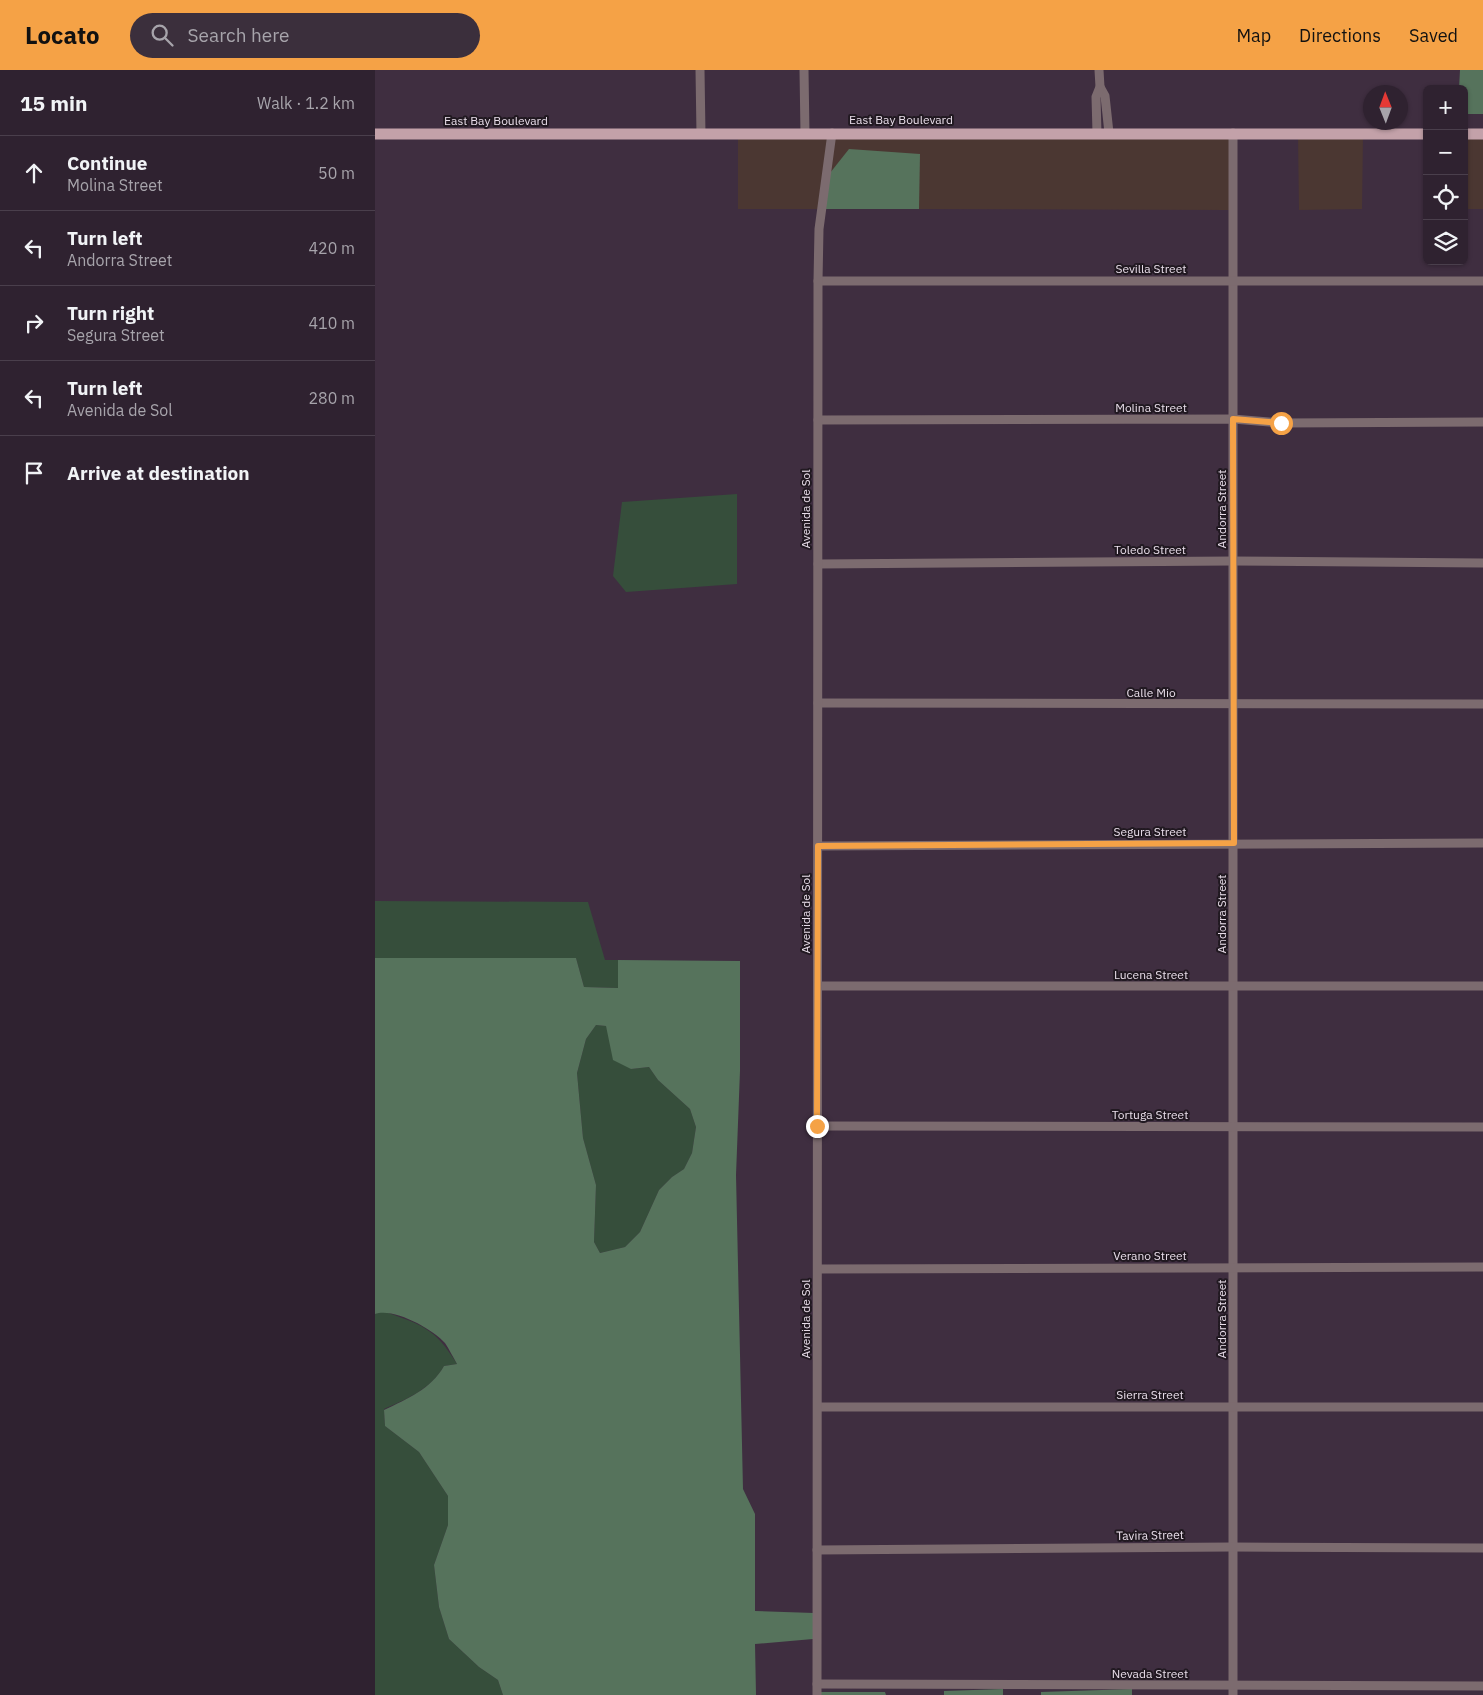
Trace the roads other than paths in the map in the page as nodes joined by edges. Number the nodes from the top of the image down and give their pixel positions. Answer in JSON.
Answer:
{"nodes":[{"id":1,"x":699,"y":70,"type":"edge"},
{"id":2,"x":804,"y":70,"type":"edge"},
{"id":3,"x":1099,"y":70,"type":"edge"},
{"id":4,"x":1100,"y":87,"type":"junction"},
{"id":5,"x":1097,"y":133,"type":"junction"},
{"id":6,"x":1109,"y":133,"type":"junction"},
{"id":7,"x":1233,"y":133,"type":"junction"},
{"id":8,"x":375,"y":134,"type":"edge"},
{"id":9,"x":701,"y":134,"type":"junction"},
{"id":10,"x":805,"y":134,"type":"junction"},
{"id":11,"x":833,"y":134,"type":"junction"},
{"id":12,"x":1423,"y":134,"type":"edge"},
{"id":13,"x":1468,"y":134,"type":"edge"},
{"id":14,"x":1483,"y":134,"type":"edge"},
{"id":15,"x":818,"y":281,"type":"junction"},
{"id":16,"x":1233,"y":281,"type":"junction"},
{"id":17,"x":1483,"y":281,"type":"edge"},
{"id":18,"x":1233,"y":419,"type":"junction"},
{"id":19,"x":818,"y":420,"type":"junction"},
{"id":20,"x":1483,"y":422,"type":"edge"},
{"id":21,"x":1233,"y":562,"type":"junction"},
{"id":22,"x":1483,"y":563,"type":"edge"},
{"id":23,"x":817,"y":564,"type":"junction"},
{"id":24,"x":818,"y":703,"type":"junction"},
{"id":25,"x":1483,"y":704,"type":"edge"},
{"id":26,"x":1233,"y":705,"type":"junction"},
{"id":27,"x":1234,"y":843,"type":"junction"},
{"id":28,"x":1483,"y":844,"type":"edge"},
{"id":29,"x":818,"y":846,"type":"junction"},
{"id":30,"x":818,"y":986,"type":"junction"},
{"id":31,"x":1483,"y":986,"type":"edge"},
{"id":32,"x":1233,"y":987,"type":"junction"},
{"id":33,"x":817,"y":1126,"type":"junction"},
{"id":34,"x":1235,"y":1126,"type":"junction"},
{"id":35,"x":1483,"y":1127,"type":"edge"},
{"id":36,"x":1234,"y":1267,"type":"junction"},
{"id":37,"x":1483,"y":1267,"type":"edge"},
{"id":38,"x":818,"y":1269,"type":"junction"},
{"id":39,"x":1233,"y":1406,"type":"junction"},
{"id":40,"x":818,"y":1407,"type":"junction"},
{"id":41,"x":1483,"y":1408,"type":"edge"},
{"id":42,"x":1232,"y":1547,"type":"junction"},
{"id":43,"x":1483,"y":1548,"type":"edge"},
{"id":44,"x":817,"y":1550,"type":"junction"},
{"id":45,"x":817,"y":1684,"type":"junction"},
{"id":46,"x":1483,"y":1686,"type":"edge"},
{"id":47,"x":1233,"y":1690,"type":"edge"},
{"id":48,"x":817,"y":1695,"type":"edge"}],
"edges":[{"from":1,"to":9,"type":"street"},
{"from":2,"to":10,"type":"street"},
{"from":3,"to":4,"type":"street"},
{"from":4,"to":5,"type":"street"},
{"from":4,"to":6,"type":"street"},
{"from":5,"to":6,"type":"main road","name":"East Bay Boulevard"},
{"from":5,"to":11,"type":"main road","name":"East Bay Boulevard"},
{"from":6,"to":7,"type":"main road","name":"East Bay Boulevard"},
{"from":7,"to":12,"type":"main road","name":"East Bay Boulevard"},
{"from":7,"to":16,"type":"street","name":"Andorra Street"},
{"from":8,"to":9,"type":"main road","name":"East Bay Boulevard"},
{"from":9,"to":10,"type":"main road","name":"East Bay Boulevard"},
{"from":10,"to":11,"type":"main road","name":"East Bay Boulevard"},
{"from":11,"to":15,"type":"street","name":"Avenida de Sol"},
{"from":13,"to":14,"type":"main road"},
{"from":15,"to":16,"type":"street","name":"Sevilla Street"},
{"from":15,"to":19,"type":"street","name":"Avenida de Sol"},
{"from":16,"to":17,"type":"street","name":"Sevilla Street"},
{"from":16,"to":18,"type":"street","name":"Andorra Street"},
{"from":18,"to":19,"type":"street","name":"Molina Street"},
{"from":18,"to":20,"type":"street","name":"Molina Street"},
{"from":18,"to":21,"type":"street","name":"Andorra Street"},
{"from":19,"to":23,"type":"street","name":"Avenida de Sol"},
{"from":21,"to":22,"type":"street","name":"Toledo Street"},
{"from":21,"to":23,"type":"street","name":"Toledo Street"},
{"from":21,"to":26,"type":"street","name":"Andorra Street"},
{"from":23,"to":24,"type":"street","name":"Avenida de Sol"},
{"from":24,"to":26,"type":"street","name":"Calle Mio"},
{"from":24,"to":29,"type":"street","name":"Avenida de Sol"},
{"from":25,"to":26,"type":"street","name":"Calle Mio"},
{"from":26,"to":27,"type":"street","name":"Andorra Street"},
{"from":27,"to":28,"type":"street","name":"Segura Street"},
{"from":27,"to":29,"type":"street","name":"Segura Street"},
{"from":27,"to":32,"type":"street","name":"Andorra Street"},
{"from":29,"to":30,"type":"street","name":"Avenida de Sol"},
{"from":30,"to":32,"type":"street","name":"Lucena Street"},
{"from":30,"to":33,"type":"street","name":"Avenida de Sol"},
{"from":31,"to":32,"type":"street","name":"Lucena Street"},
{"from":32,"to":34,"type":"street","name":"Andorra Street"},
{"from":33,"to":34,"type":"street","name":"Tortuga Street"},
{"from":33,"to":38,"type":"street","name":"Avenida de Sol"},
{"from":34,"to":35,"type":"street","name":"Tortuga Street"},
{"from":34,"to":36,"type":"street","name":"Andorra Street"},
{"from":36,"to":37,"type":"street","name":"Verano Street"},
{"from":36,"to":38,"type":"street","name":"Verano Street"},
{"from":36,"to":39,"type":"street","name":"Andorra Street"},
{"from":38,"to":40,"type":"street","name":"Avenida de Sol"},
{"from":39,"to":40,"type":"street","name":"Sierra Street"},
{"from":39,"to":41,"type":"street","name":"Sierra Street"},
{"from":39,"to":42,"type":"street","name":"Andorra Street"},
{"from":40,"to":44,"type":"street","name":"Avenida de Sol"},
{"from":42,"to":43,"type":"street","name":"Tavira Street"},
{"from":42,"to":44,"type":"street","name":"Tavira Street"},
{"from":42,"to":47,"type":"street","name":"Andorra Street"},
{"from":44,"to":45,"type":"street","name":"Avenida de Sol"},
{"from":45,"to":47,"type":"street","name":"Nevada Street"},
{"from":45,"to":48,"type":"street","name":"Avenida de Sol"},
{"from":46,"to":47,"type":"street","name":"Nevada Street"}]}
